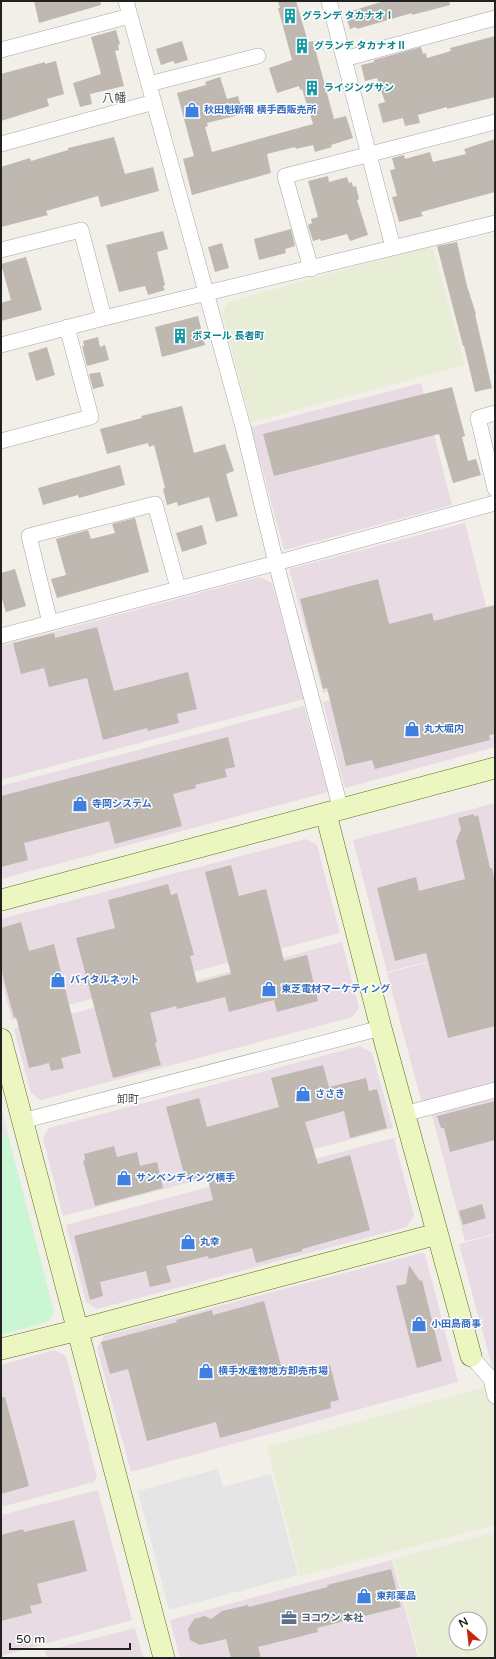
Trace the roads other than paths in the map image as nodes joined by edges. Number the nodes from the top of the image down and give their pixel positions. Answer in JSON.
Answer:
{"nodes":[{"id":1,"x":126,"y":1,"type":"edge"},
{"id":2,"x":329,"y":1,"type":"edge"},
{"id":3,"x":130,"y":16,"type":"junction"},
{"id":4,"x":495,"y":18,"type":"edge"},
{"id":5,"x":1,"y":50,"type":"edge"},
{"id":6,"x":258,"y":56,"type":"dead end"},
{"id":7,"x":344,"y":59,"type":"junction"},
{"id":8,"x":149,"y":84,"type":"junction"},
{"id":9,"x":154,"y":102,"type":"junction"},
{"id":10,"x":495,"y":122,"type":"edge"},
{"id":11,"x":1,"y":144,"type":"edge"},
{"id":12,"x":369,"y":154,"type":"junction"},
{"id":13,"x":495,"y":223,"type":"edge"},
{"id":14,"x":393,"y":247,"type":"junction"},
{"id":15,"x":1,"y":250,"type":"edge"},
{"id":16,"x":311,"y":269,"type":"junction"},
{"id":17,"x":207,"y":293,"type":"junction"},
{"id":18,"x":104,"y":318,"type":"junction"},
{"id":19,"x":67,"y":327,"type":"junction"},
{"id":20,"x":1,"y":345,"type":"edge"},
{"id":21,"x":495,"y":413,"type":"edge"},
{"id":22,"x":1,"y":440,"type":"edge"},
{"id":23,"x":495,"y":489,"type":"edge"},
{"id":24,"x":495,"y":503,"type":"edge"},
{"id":25,"x":276,"y":563,"type":"junction"},
{"id":26,"x":178,"y":588,"type":"junction"},
{"id":27,"x":50,"y":623,"type":"junction"},
{"id":28,"x":1,"y":636,"type":"edge"},
{"id":29,"x":495,"y":768,"type":"edge"},
{"id":30,"x":334,"y":812,"type":"junction"},
{"id":31,"x":1,"y":900,"type":"edge"},
{"id":32,"x":381,"y":1028,"type":"junction"},
{"id":33,"x":1,"y":1039,"type":"edge"},
{"id":34,"x":495,"y":1090,"type":"edge"},
{"id":35,"x":404,"y":1114,"type":"junction"},
{"id":36,"x":22,"y":1121,"type":"junction"},
{"id":37,"x":437,"y":1234,"type":"junction"},
{"id":38,"x":78,"y":1330,"type":"junction"},
{"id":39,"x":1,"y":1349,"type":"edge"},
{"id":40,"x":471,"y":1356,"type":"joint"},
{"id":41,"x":487,"y":1380,"type":"edge"},
{"id":42,"x":495,"y":1396,"type":"edge"},
{"id":43,"x":164,"y":1658,"type":"edge"}],
"edges":[{"from":1,"to":3,"type":"street"},
{"from":2,"to":7,"type":"street"},
{"from":3,"to":5,"type":"street"},
{"from":3,"to":8,"type":"street"},
{"from":4,"to":7,"type":"street"},
{"from":6,"to":8,"type":"street"},
{"from":7,"to":12,"type":"street"},
{"from":8,"to":9,"type":"street"},
{"from":9,"to":11,"type":"street"},
{"from":9,"to":17,"type":"street"},
{"from":10,"to":12,"type":"street"},
{"from":12,"to":14,"type":"street"},
{"from":12,"to":16,"type":"street"},
{"from":13,"to":14,"type":"street"},
{"from":14,"to":16,"type":"street"},
{"from":15,"to":18,"type":"street"},
{"from":16,"to":17,"type":"street"},
{"from":17,"to":18,"type":"street"},
{"from":17,"to":25,"type":"street"},
{"from":18,"to":19,"type":"street"},
{"from":19,"to":20,"type":"street"},
{"from":19,"to":22,"type":"street"},
{"from":21,"to":23,"type":"street"},
{"from":24,"to":25,"type":"street"},
{"from":25,"to":26,"type":"street"},
{"from":25,"to":30,"type":"street"},
{"from":26,"to":27,"type":"street"},
{"from":26,"to":27,"type":"street"},
{"from":27,"to":28,"type":"street"},
{"from":29,"to":30,"type":"street"},
{"from":30,"to":31,"type":"street"},
{"from":30,"to":32,"type":"street"},
{"from":32,"to":35,"type":"street"},
{"from":32,"to":36,"type":"street"},
{"from":33,"to":36,"type":"street"},
{"from":34,"to":35,"type":"street"},
{"from":35,"to":37,"type":"street"},
{"from":36,"to":38,"type":"street"},
{"from":37,"to":38,"type":"street"},
{"from":37,"to":40,"type":"street"},
{"from":38,"to":39,"type":"street"},
{"from":38,"to":43,"type":"street"},
{"from":40,"to":41,"type":"street"},
{"from":41,"to":42,"type":"street"}]}
